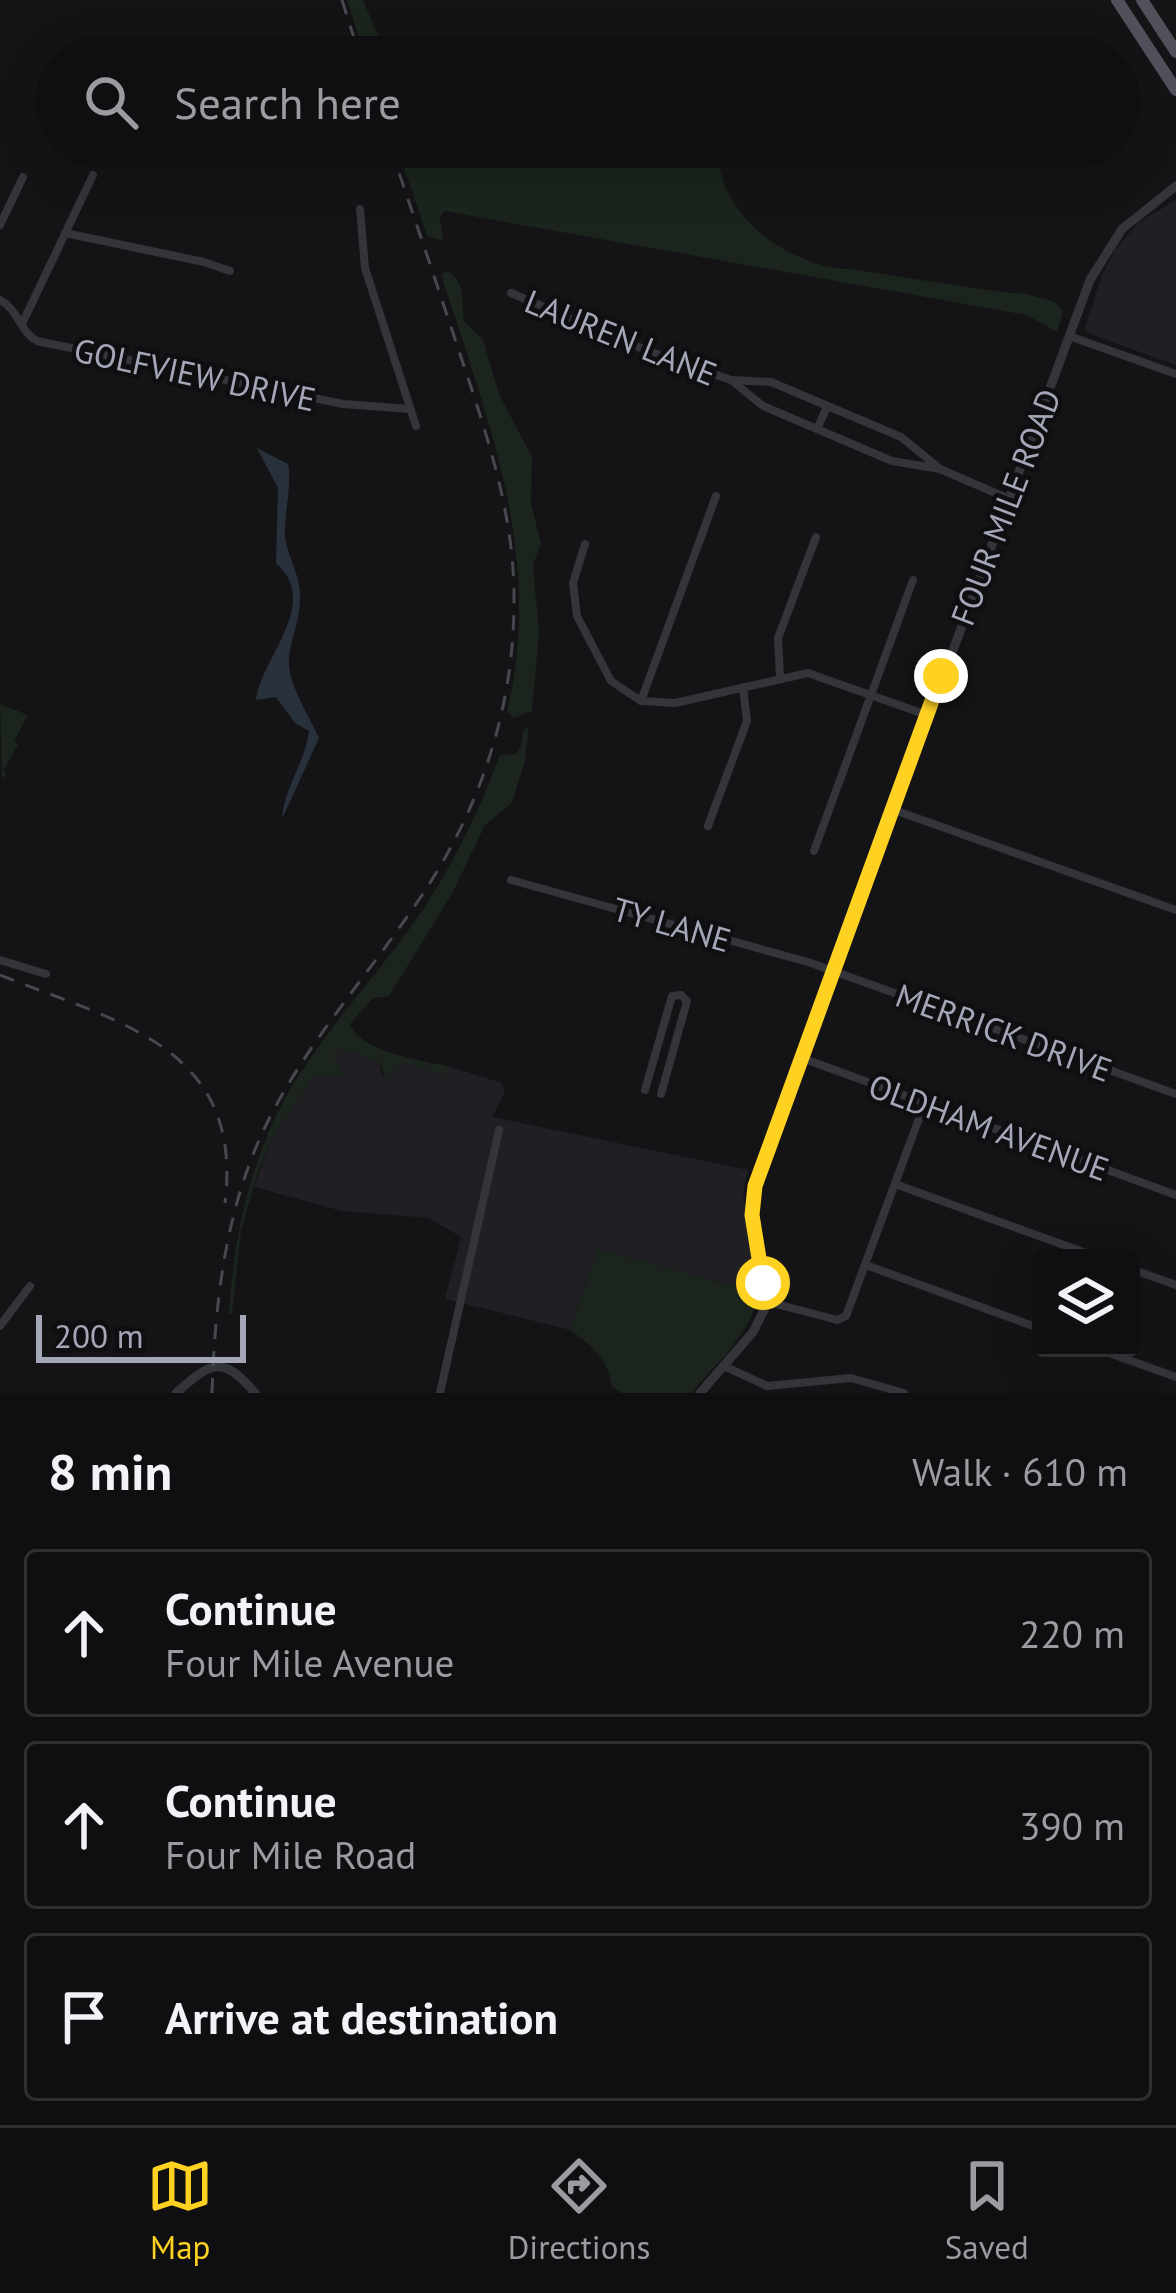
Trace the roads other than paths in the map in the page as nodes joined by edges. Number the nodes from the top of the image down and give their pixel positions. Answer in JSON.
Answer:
{"nodes":[{"id":1,"x":1118,"y":0,"type":"edge"},
{"id":2,"x":1142,"y":0,"type":"edge"},
{"id":3,"x":1176,"y":52,"type":"edge"},
{"id":4,"x":1176,"y":90,"type":"edge"},
{"id":5,"x":93,"y":175,"type":"dead end"},
{"id":6,"x":23,"y":177,"type":"dead end"},
{"id":7,"x":1176,"y":186,"type":"edge"},
{"id":8,"x":360,"y":209,"type":"dead end"},
{"id":9,"x":0,"y":225,"type":"edge"},
{"id":10,"x":65,"y":233,"type":"junction"},
{"id":11,"x":230,"y":271,"type":"dead end"},
{"id":12,"x":511,"y":293,"type":"dead end"},
{"id":13,"x":0,"y":300,"type":"edge"},
{"id":14,"x":22,"y":326,"type":"junction"},
{"id":15,"x":1069,"y":336,"type":"junction"},
{"id":16,"x":1176,"y":374,"type":"edge"},
{"id":17,"x":731,"y":380,"type":"junction"},
{"id":18,"x":827,"y":407,"type":"junction"},
{"id":19,"x":410,"y":409,"type":"junction"},
{"id":20,"x":416,"y":425,"type":"dead end"},
{"id":21,"x":817,"y":429,"type":"junction"},
{"id":22,"x":940,"y":469,"type":"junction"},
{"id":23,"x":716,"y":496,"type":"dead end"},
{"id":24,"x":1007,"y":498,"type":"junction"},
{"id":25,"x":816,"y":538,"type":"dead end"},
{"id":26,"x":585,"y":544,"type":"dead end"},
{"id":27,"x":913,"y":580,"type":"dead end"},
{"id":28,"x":779,"y":676,"type":"junction"},
{"id":29,"x":743,"y":687,"type":"junction"},
{"id":30,"x":870,"y":695,"type":"junction"},
{"id":31,"x":641,"y":700,"type":"junction"},
{"id":32,"x":927,"y":715,"type":"junction"},
{"id":33,"x":892,"y":809,"type":"junction"},
{"id":34,"x":708,"y":826,"type":"dead end"},
{"id":35,"x":814,"y":851,"type":"dead end"},
{"id":36,"x":511,"y":880,"type":"dead end"},
{"id":37,"x":1176,"y":910,"type":"edge"},
{"id":38,"x":0,"y":960,"type":"edge"},
{"id":39,"x":833,"y":971,"type":"junction"},
{"id":40,"x":46,"y":974,"type":"dead end"},
{"id":41,"x":802,"y":1058,"type":"junction"},
{"id":42,"x":645,"y":1090,"type":"dead end"},
{"id":43,"x":661,"y":1094,"type":"dead end"},
{"id":44,"x":1176,"y":1094,"type":"edge"},
{"id":45,"x":924,"y":1105,"type":"junction"},
{"id":46,"x":499,"y":1130,"type":"dead end"},
{"id":47,"x":895,"y":1184,"type":"junction"},
{"id":48,"x":1176,"y":1196,"type":"edge"},
{"id":49,"x":1075,"y":1249,"type":"edge"},
{"id":50,"x":866,"y":1265,"type":"junction"},
{"id":51,"x":1140,"y":1272,"type":"edge"},
{"id":52,"x":1176,"y":1285,"type":"edge"},
{"id":53,"x":30,"y":1286,"type":"dead end"},
{"id":54,"x":765,"y":1301,"type":"junction"},
{"id":55,"x":0,"y":1326,"type":"edge"},
{"id":56,"x":1032,"y":1326,"type":"edge"},
{"id":57,"x":1120,"y":1357,"type":"edge"},
{"id":58,"x":724,"y":1366,"type":"junction"},
{"id":59,"x":1176,"y":1377,"type":"edge"},
{"id":60,"x":884,"y":1390,"type":"edge"},
{"id":61,"x":176,"y":1393,"type":"edge"},
{"id":62,"x":255,"y":1393,"type":"edge"},
{"id":63,"x":440,"y":1393,"type":"edge"},
{"id":64,"x":700,"y":1393,"type":"edge"},
{"id":65,"x":904,"y":1393,"type":"edge"}],
"edges":[{"from":1,"to":4,"type":"main road"},
{"from":2,"to":3,"type":"main road"},
{"from":5,"to":10,"type":"street"},
{"from":6,"to":9,"type":"street"},
{"from":7,"to":15,"type":"street","name":"FOUR MILE ROAD"},
{"from":8,"to":19,"type":"street"},
{"from":10,"to":11,"type":"street"},
{"from":10,"to":14,"type":"street"},
{"from":12,"to":17,"type":"street","name":"LAUREN LANE"},
{"from":13,"to":14,"type":"street","name":"GOLFVIEW DRIVE"},
{"from":14,"to":19,"type":"street","name":"GOLFVIEW DRIVE"},
{"from":15,"to":16,"type":"street"},
{"from":15,"to":24,"type":"street","name":"FOUR MILE ROAD"},
{"from":17,"to":18,"type":"street","name":"LAUREN LANE"},
{"from":17,"to":21,"type":"street","name":"LAUREN LANE"},
{"from":18,"to":21,"type":"street"},
{"from":18,"to":22,"type":"street","name":"LAUREN LANE"},
{"from":19,"to":20,"type":"street"},
{"from":21,"to":22,"type":"street","name":"LAUREN LANE"},
{"from":22,"to":24,"type":"street","name":"LAUREN LANE"},
{"from":23,"to":31,"type":"street"},
{"from":24,"to":32,"type":"street","name":"FOUR MILE ROAD"},
{"from":25,"to":28,"type":"street"},
{"from":26,"to":31,"type":"street"},
{"from":27,"to":30,"type":"street"},
{"from":28,"to":29,"type":"street"},
{"from":28,"to":30,"type":"street"},
{"from":29,"to":31,"type":"street"},
{"from":29,"to":34,"type":"street"},
{"from":30,"to":32,"type":"street"},
{"from":30,"to":35,"type":"street"},
{"from":32,"to":33,"type":"street","name":"FOUR MILE ROAD"},
{"from":33,"to":37,"type":"street"},
{"from":33,"to":39,"type":"street","name":"FOUR MILE ROAD"},
{"from":36,"to":39,"type":"street","name":"TY LANE"},
{"from":38,"to":40,"type":"street"},
{"from":39,"to":41,"type":"street","name":"FOUR MILE ROAD"},
{"from":39,"to":44,"type":"street","name":"MERRICK DRIVE"},
{"from":41,"to":45,"type":"street","name":"OLDHAM AVENUE"},
{"from":41,"to":54,"type":"street","name":"FOUR MILE ROAD"},
{"from":42,"to":43,"type":"street"},
{"from":45,"to":47,"type":"street"},
{"from":45,"to":48,"type":"street","name":"OLDHAM AVENUE"},
{"from":46,"to":63,"type":"street"},
{"from":47,"to":49,"type":"street"},
{"from":47,"to":50,"type":"street"},
{"from":50,"to":54,"type":"street"},
{"from":50,"to":56,"type":"street"},
{"from":51,"to":52,"type":"street"},
{"from":53,"to":55,"type":"street"},
{"from":54,"to":58,"type":"street"},
{"from":57,"to":59,"type":"street"},
{"from":58,"to":60,"type":"street"},
{"from":58,"to":64,"type":"street"},
{"from":60,"to":65,"type":"street"},
{"from":61,"to":62,"type":"street"}]}
